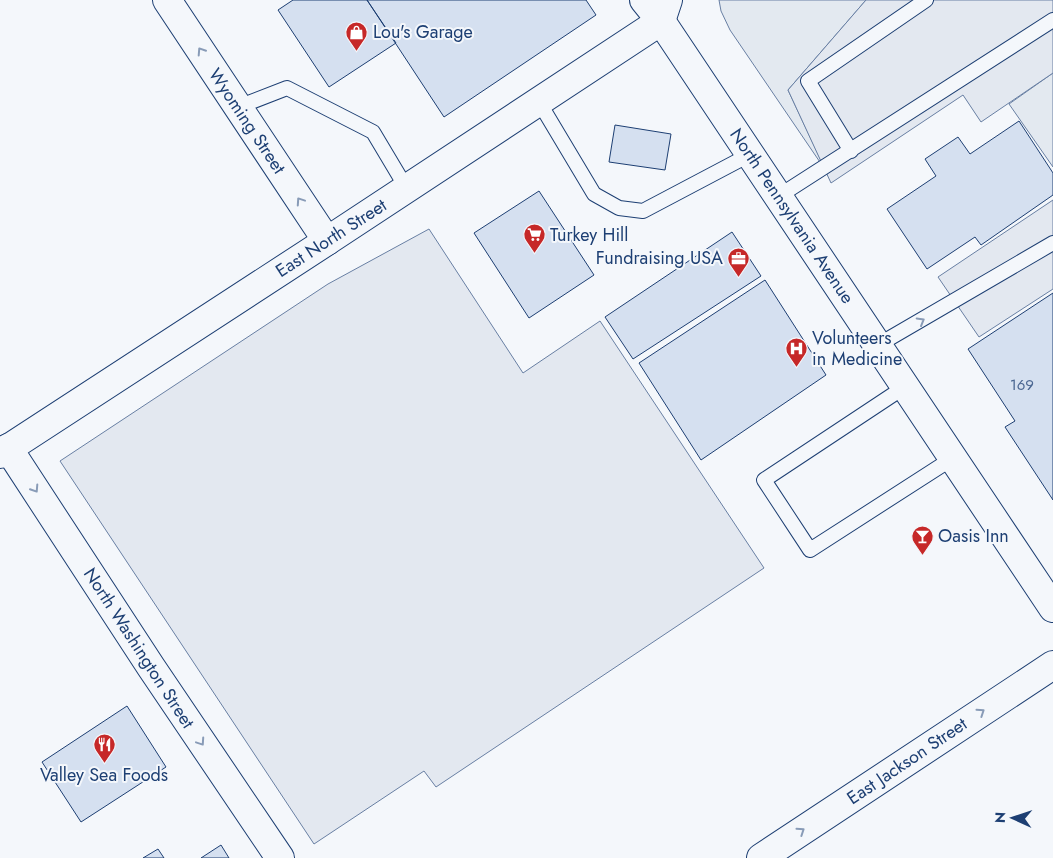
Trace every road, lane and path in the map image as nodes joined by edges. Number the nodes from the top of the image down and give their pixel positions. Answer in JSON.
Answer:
{"nodes":[{"id":1,"x":168,"y":0,"type":"edge"},
{"id":2,"x":644,"y":0,"type":"edge"},
{"id":3,"x":926,"y":0,"type":"edge"},
{"id":4,"x":665,"y":10,"type":"edge"},
{"id":5,"x":1053,"y":20,"type":"edge"},
{"id":6,"x":539,"y":102,"type":"junction"},
{"id":7,"x":238,"y":107,"type":"junction"},
{"id":8,"x":850,"y":151,"type":"junction"},
{"id":9,"x":752,"y":154,"type":"junction"},
{"id":10,"x":407,"y":189,"type":"junction"},
{"id":11,"x":779,"y":196,"type":"junction"},
{"id":12,"x":328,"y":242,"type":"junction"},
{"id":13,"x":1053,"y":242,"type":"edge"},
{"id":14,"x":878,"y":345,"type":"junction"},
{"id":15,"x":906,"y":386,"type":"junction"},
{"id":16,"x":3,"y":446,"type":"edge"},
{"id":17,"x":953,"y":458,"type":"junction"},
{"id":18,"x":1053,"y":608,"type":"edge"},
{"id":19,"x":1053,"y":664,"type":"edge"},
{"id":20,"x":280,"y":858,"type":"edge"},
{"id":21,"x":761,"y":858,"type":"edge"}],
"edges":[{"from":7,"to":1,"type":"main road","name":"Wyoming Street","one_way":true},
{"from":2,"to":4,"type":"main road","name":"North Pennsylvania Avenue"},
{"from":3,"to":8,"type":"lane"},
{"from":4,"to":6,"type":"main road","name":"East North Street"},
{"from":4,"to":9,"type":"main road","name":"North Pennsylvania Avenue"},
{"from":5,"to":8,"type":"lane"},
{"from":6,"to":9,"type":"lane"},
{"from":6,"to":10,"type":"main road","name":"East North Street"},
{"from":7,"to":10,"type":"lane"},
{"from":12,"to":7,"type":"main road","name":"Wyoming Street","one_way":true},
{"from":8,"to":11,"type":"lane"},
{"from":9,"to":11,"type":"main road","name":"North Pennsylvania Avenue"},
{"from":10,"to":12,"type":"main road","name":"East North Street"},
{"from":11,"to":14,"type":"main road","name":"North Pennsylvania Avenue"},
{"from":12,"to":16,"type":"main road","name":"East North Street"},
{"from":14,"to":13,"type":"lane","one_way":true},
{"from":14,"to":15,"type":"main road","name":"North Pennsylvania Avenue"},
{"from":15,"to":17,"type":"main road","name":"North Pennsylvania Avenue"},
{"from":15,"to":17,"type":"lane"},
{"from":16,"to":20,"type":"main road","name":"North Washington Street","one_way":true},
{"from":17,"to":18,"type":"main road","name":"North Pennsylvania Avenue"},
{"from":21,"to":19,"type":"main road","name":"East Jackson Street","one_way":true}]}
